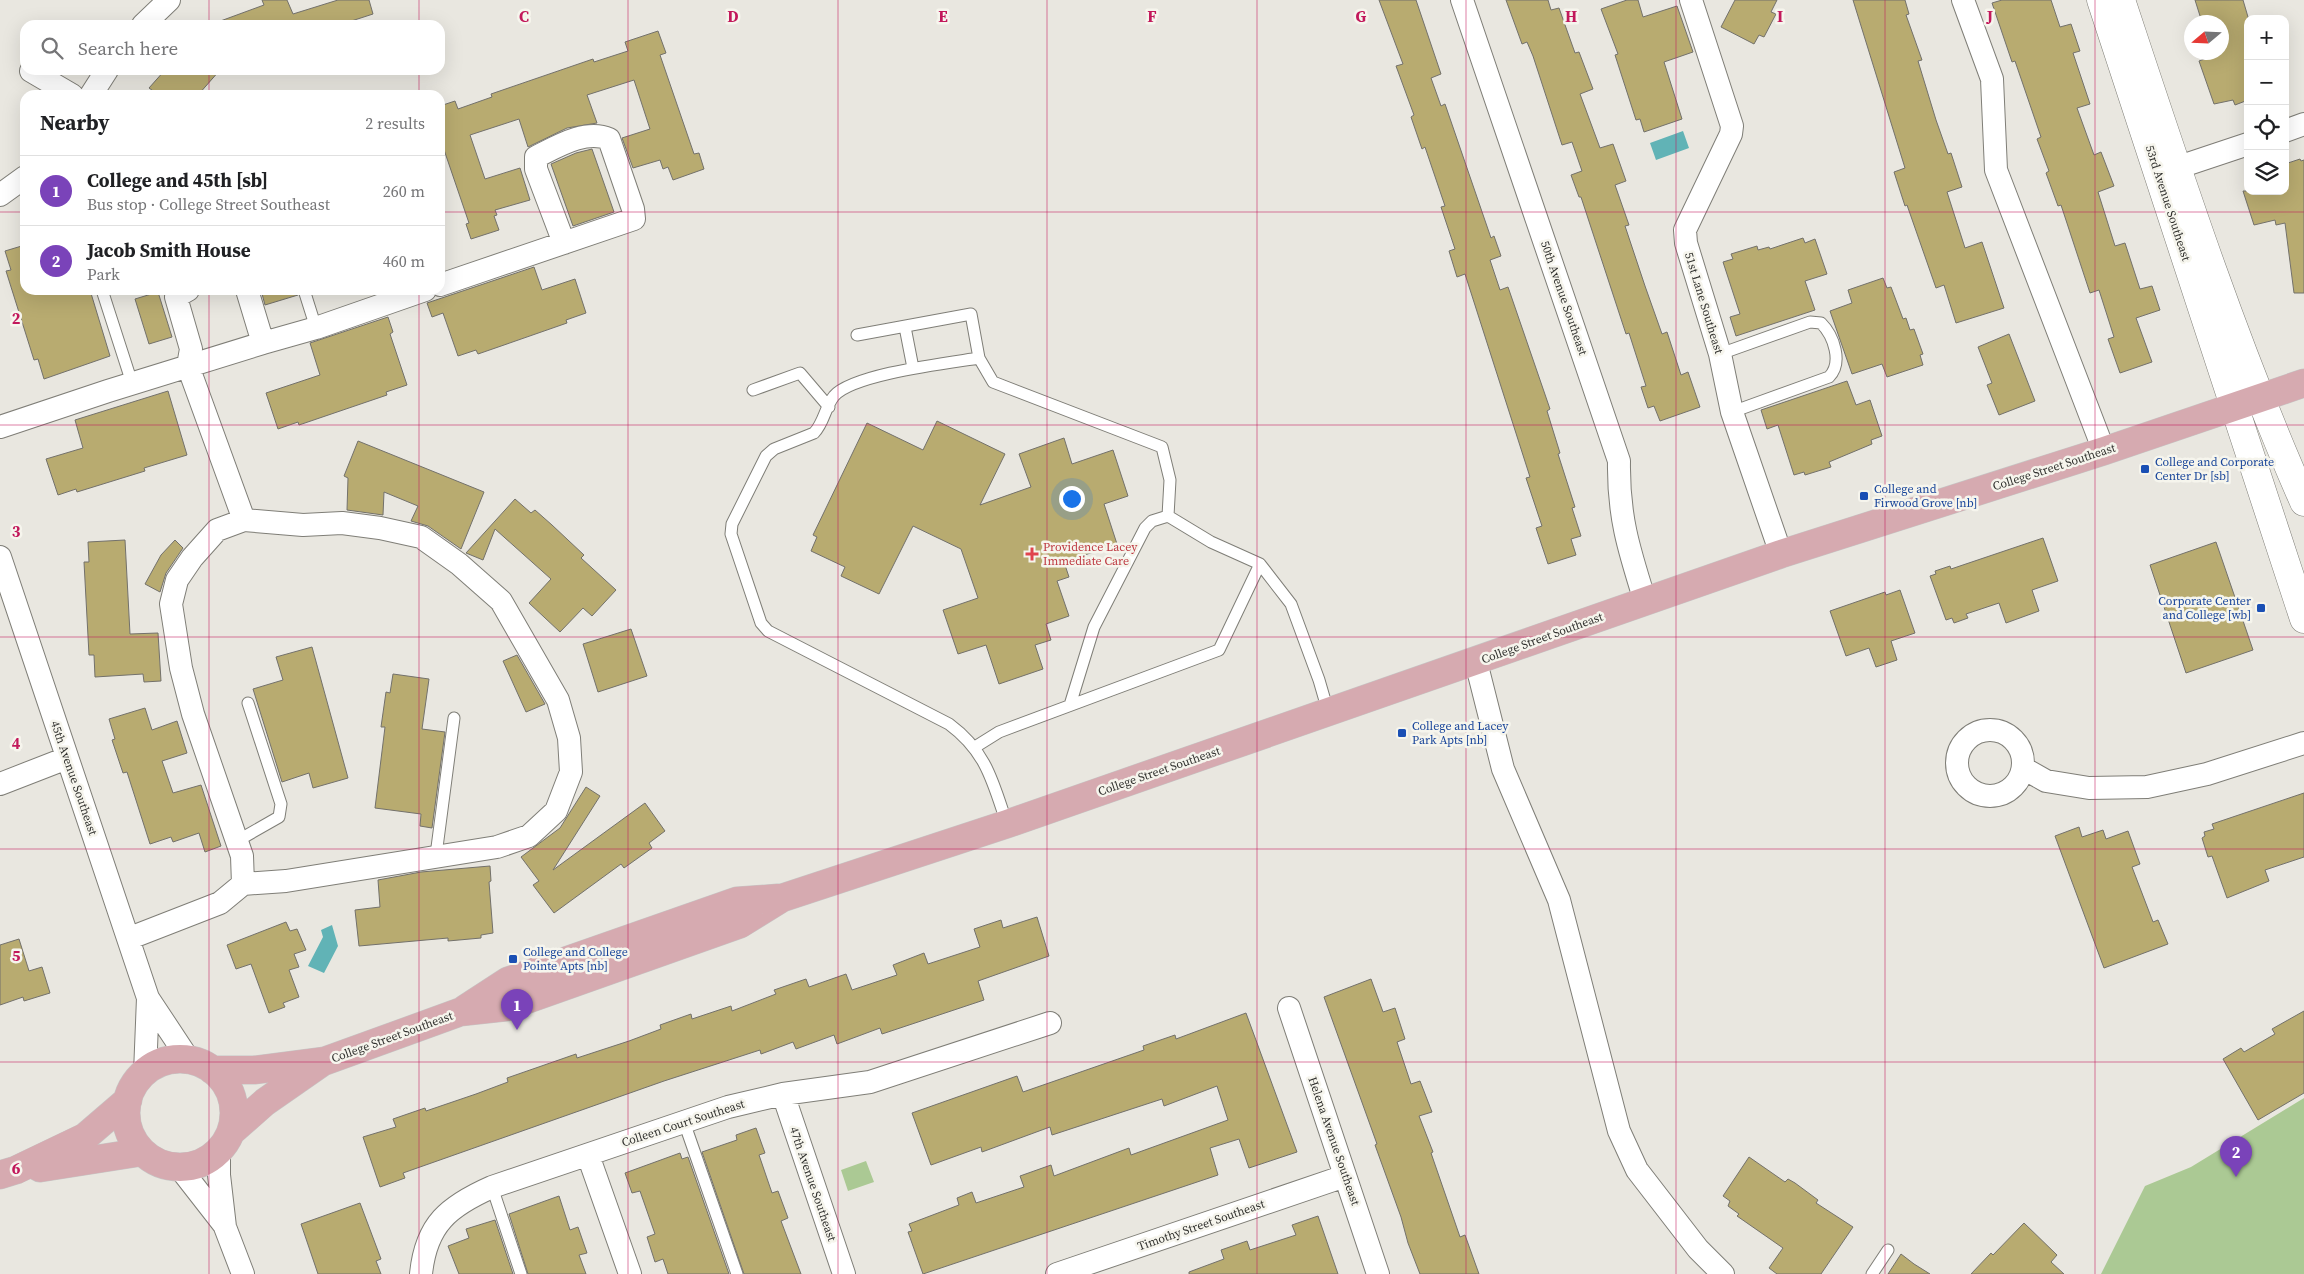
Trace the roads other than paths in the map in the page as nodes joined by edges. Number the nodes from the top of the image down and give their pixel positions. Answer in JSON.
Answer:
{"nodes":[{"id":1,"x":169,"y":0,"type":"edge"},
{"id":2,"x":1462,"y":0,"type":"edge"},
{"id":3,"x":1690,"y":0,"type":"edge"},
{"id":4,"x":1963,"y":0,"type":"edge"},
{"id":5,"x":2101,"y":0,"type":"edge"},
{"id":6,"x":2121,"y":0,"type":"edge"},
{"id":7,"x":148,"y":20,"type":"edge"},
{"id":8,"x":38,"y":75,"type":"edge"},
{"id":9,"x":104,"y":75,"type":"edge"},
{"id":10,"x":63,"y":90,"type":"edge"},
{"id":11,"x":94,"y":90,"type":"edge"},
{"id":12,"x":2304,"y":124,"type":"edge"},
{"id":13,"x":2289,"y":130,"type":"edge"},
{"id":14,"x":2244,"y":145,"type":"edge"},
{"id":15,"x":2176,"y":168,"type":"junction"},
{"id":16,"x":20,"y":181,"type":"edge"},
{"id":17,"x":0,"y":195,"type":"edge"},
{"id":18,"x":564,"y":243,"type":"junction"},
{"id":19,"x":445,"y":283,"type":"edge"},
{"id":20,"x":104,"y":295,"type":"edge"},
{"id":21,"x":179,"y":295,"type":"edge"},
{"id":22,"x":248,"y":295,"type":"edge"},
{"id":23,"x":306,"y":295,"type":"edge"},
{"id":24,"x":411,"y":295,"type":"edge"},
{"id":25,"x":904,"y":326,"type":"junction"},
{"id":26,"x":316,"y":328,"type":"junction"},
{"id":27,"x":857,"y":336,"type":"dead end"},
{"id":28,"x":262,"y":343,"type":"junction"},
{"id":29,"x":1720,"y":354,"type":"junction"},
{"id":30,"x":979,"y":358,"type":"junction"},
{"id":31,"x":188,"y":366,"type":"junction"},
{"id":32,"x":913,"y":368,"type":"junction"},
{"id":33,"x":132,"y":383,"type":"junction"},
{"id":34,"x":2304,"y":383,"type":"edge"},
{"id":35,"x":753,"y":390,"type":"dead end"},
{"id":36,"x":2262,"y":398,"type":"junction"},
{"id":37,"x":829,"y":406,"type":"junction"},
{"id":38,"x":2233,"y":408,"type":"junction"},
{"id":39,"x":1732,"y":412,"type":"junction"},
{"id":40,"x":0,"y":427,"type":"edge"},
{"id":41,"x":2104,"y":451,"type":"junction"},
{"id":42,"x":2304,"y":502,"type":"edge"},
{"id":43,"x":1168,"y":516,"type":"junction"},
{"id":44,"x":244,"y":520,"type":"junction"},
{"id":45,"x":1781,"y":554,"type":"junction"},
{"id":46,"x":0,"y":557,"type":"edge"},
{"id":47,"x":1260,"y":564,"type":"junction"},
{"id":48,"x":1645,"y":601,"type":"junction"},
{"id":49,"x":2304,"y":619,"type":"edge"},
{"id":50,"x":1476,"y":662,"type":"junction"},
{"id":51,"x":248,"y":703,"type":"dead end"},
{"id":52,"x":1070,"y":705,"type":"junction"},
{"id":53,"x":1328,"y":711,"type":"junction"},
{"id":54,"x":454,"y":718,"type":"dead end"},
{"id":55,"x":2304,"y":743,"type":"edge"},
{"id":56,"x":975,"y":747,"type":"junction"},
{"id":57,"x":67,"y":758,"type":"junction"},
{"id":58,"x":2022,"y":768,"type":"dead end"},
{"id":59,"x":0,"y":784,"type":"edge"},
{"id":60,"x":1007,"y":824,"type":"junction"},
{"id":61,"x":237,"y":841,"type":"junction"},
{"id":62,"x":436,"y":855,"type":"junction"},
{"id":63,"x":243,"y":884,"type":"junction"},
{"id":64,"x":130,"y":938,"type":"junction"},
{"id":65,"x":148,"y":998,"type":"junction"},
{"id":66,"x":1289,"y":1008,"type":"dead end"},
{"id":67,"x":1050,"y":1023,"type":"dead end"},
{"id":68,"x":325,"y":1061,"type":"junction"},
{"id":69,"x":201,"y":1065,"type":"junction"},
{"id":70,"x":145,"y":1073,"type":"junction"},
{"id":71,"x":783,"y":1094,"type":"junction"},
{"id":72,"x":128,"y":1100,"type":"junction"},
{"id":73,"x":684,"y":1122,"type":"junction"},
{"id":74,"x":225,"y":1141,"type":"junction"},
{"id":75,"x":142,"y":1152,"type":"junction"},
{"id":76,"x":588,"y":1155,"type":"junction"},
{"id":77,"x":179,"y":1167,"type":"junction"},
{"id":78,"x":8,"y":1172,"type":"edge"},
{"id":79,"x":1345,"y":1176,"type":"junction"},
{"id":80,"x":492,"y":1187,"type":"junction"},
{"id":81,"x":225,"y":1227,"type":"junction"},
{"id":82,"x":1888,"y":1250,"type":"dead end"},
{"id":83,"x":243,"y":1274,"type":"edge"},
{"id":84,"x":421,"y":1274,"type":"edge"},
{"id":85,"x":522,"y":1274,"type":"edge"},
{"id":86,"x":630,"y":1274,"type":"edge"},
{"id":87,"x":737,"y":1274,"type":"edge"},
{"id":88,"x":844,"y":1274,"type":"edge"},
{"id":89,"x":1057,"y":1274,"type":"edge"},
{"id":90,"x":1378,"y":1274,"type":"edge"},
{"id":91,"x":1723,"y":1274,"type":"edge"},
{"id":92,"x":1872,"y":1274,"type":"edge"}],
"edges":[{"from":1,"to":7,"type":"street"},
{"from":2,"to":48,"type":"street","name":"50th Avenue Southeast"},
{"from":3,"to":29,"type":"street","name":"51st Lane Southeast"},
{"from":4,"to":41,"type":"street"},
{"from":5,"to":38,"type":"street","name":"53rd Avenue Southeast"},
{"from":6,"to":15,"type":"street","name":"53rd Avenue Southeast"},
{"from":8,"to":10,"type":"street"},
{"from":9,"to":11,"type":"street"},
{"from":12,"to":13,"type":"street"},
{"from":14,"to":15,"type":"street"},
{"from":15,"to":36,"type":"street","name":"53rd Avenue Southeast"},
{"from":16,"to":17,"type":"street"},
{"from":18,"to":18,"type":"street"},
{"from":18,"to":19,"type":"street"},
{"from":20,"to":33,"type":"lane"},
{"from":21,"to":31,"type":"street"},
{"from":22,"to":28,"type":"street"},
{"from":23,"to":26,"type":"lane"},
{"from":24,"to":26,"type":"street"},
{"from":25,"to":27,"type":"lane"},
{"from":25,"to":30,"type":"lane"},
{"from":25,"to":32,"type":"lane"},
{"from":26,"to":28,"type":"street"},
{"from":28,"to":31,"type":"street"},
{"from":29,"to":39,"type":"street","name":"51st Lane Southeast"},
{"from":29,"to":39,"type":"lane"},
{"from":30,"to":32,"type":"lane"},
{"from":30,"to":43,"type":"lane"},
{"from":31,"to":33,"type":"street"},
{"from":31,"to":44,"type":"street"},
{"from":32,"to":37,"type":"lane"},
{"from":33,"to":40,"type":"street"},
{"from":34,"to":36,"type":"main road","name":"College Street Southeast"},
{"from":35,"to":37,"type":"lane"},
{"from":36,"to":38,"type":"main road","name":"College Street Southeast"},
{"from":36,"to":42,"type":"street","name":"53rd Avenue Southeast"},
{"from":37,"to":56,"type":"lane"},
{"from":38,"to":41,"type":"main road","name":"College Street Southeast"},
{"from":38,"to":49,"type":"street","name":"53rd Avenue Southeast"},
{"from":39,"to":45,"type":"street","name":"51st Lane Southeast"},
{"from":41,"to":45,"type":"main road","name":"College Street Southeast"},
{"from":43,"to":47,"type":"lane"},
{"from":43,"to":52,"type":"lane"},
{"from":44,"to":61,"type":"street"},
{"from":44,"to":62,"type":"street"},
{"from":45,"to":48,"type":"main road","name":"College Street Southeast"},
{"from":46,"to":57,"type":"street","name":"45th Avenue Southeast"},
{"from":47,"to":52,"type":"lane"},
{"from":47,"to":53,"type":"lane"},
{"from":48,"to":50,"type":"main road","name":"College Street Southeast"},
{"from":50,"to":53,"type":"main road","name":"College Street Southeast"},
{"from":50,"to":91,"type":"street"},
{"from":51,"to":61,"type":"lane"},
{"from":52,"to":56,"type":"lane"},
{"from":53,"to":60,"type":"main road","name":"College Street Southeast"},
{"from":54,"to":62,"type":"lane"},
{"from":55,"to":58,"type":"street"},
{"from":56,"to":60,"type":"lane"},
{"from":57,"to":59,"type":"street"},
{"from":57,"to":64,"type":"street","name":"45th Avenue Southeast"},
{"from":60,"to":68,"type":"main road","name":"College Street Southeast"},
{"from":61,"to":63,"type":"street"},
{"from":62,"to":63,"type":"street"},
{"from":63,"to":64,"type":"street"},
{"from":64,"to":65,"type":"street","name":"45th Avenue Southeast"},
{"from":65,"to":69,"type":"street","name":"45th Avenue Southeast"},
{"from":65,"to":70,"type":"street","name":"45th Avenue Southeast"},
{"from":66,"to":79,"type":"street","name":"Helena Avenue Southeast"},
{"from":67,"to":71,"type":"street","name":"Colleen Court Southeast"},
{"from":68,"to":69,"type":"main road","name":"College Street Southeast"},
{"from":68,"to":74,"type":"main road","name":"College Street Southeast"},
{"from":69,"to":70,"type":"main road"},
{"from":69,"to":74,"type":"main road"},
{"from":70,"to":72,"type":"main road"},
{"from":71,"to":73,"type":"street","name":"Colleen Court Southeast"},
{"from":71,"to":88,"type":"street","name":"47th Avenue Southeast"},
{"from":72,"to":75,"type":"main road"},
{"from":72,"to":78,"type":"main road"},
{"from":73,"to":76,"type":"street","name":"Colleen Court Southeast"},
{"from":73,"to":87,"type":"lane"},
{"from":74,"to":77,"type":"main road"},
{"from":74,"to":81,"type":"street"},
{"from":75,"to":77,"type":"main road"},
{"from":75,"to":78,"type":"main road"},
{"from":76,"to":80,"type":"street","name":"Colleen Court Southeast"},
{"from":76,"to":86,"type":"street"},
{"from":77,"to":81,"type":"street"},
{"from":79,"to":89,"type":"street","name":"Timothy Street Southeast"},
{"from":79,"to":90,"type":"street","name":"Helena Avenue Southeast"},
{"from":80,"to":84,"type":"street","name":"Colleen Court Southeast"},
{"from":80,"to":85,"type":"lane"},
{"from":81,"to":83,"type":"street"},
{"from":82,"to":92,"type":"lane"}]}
